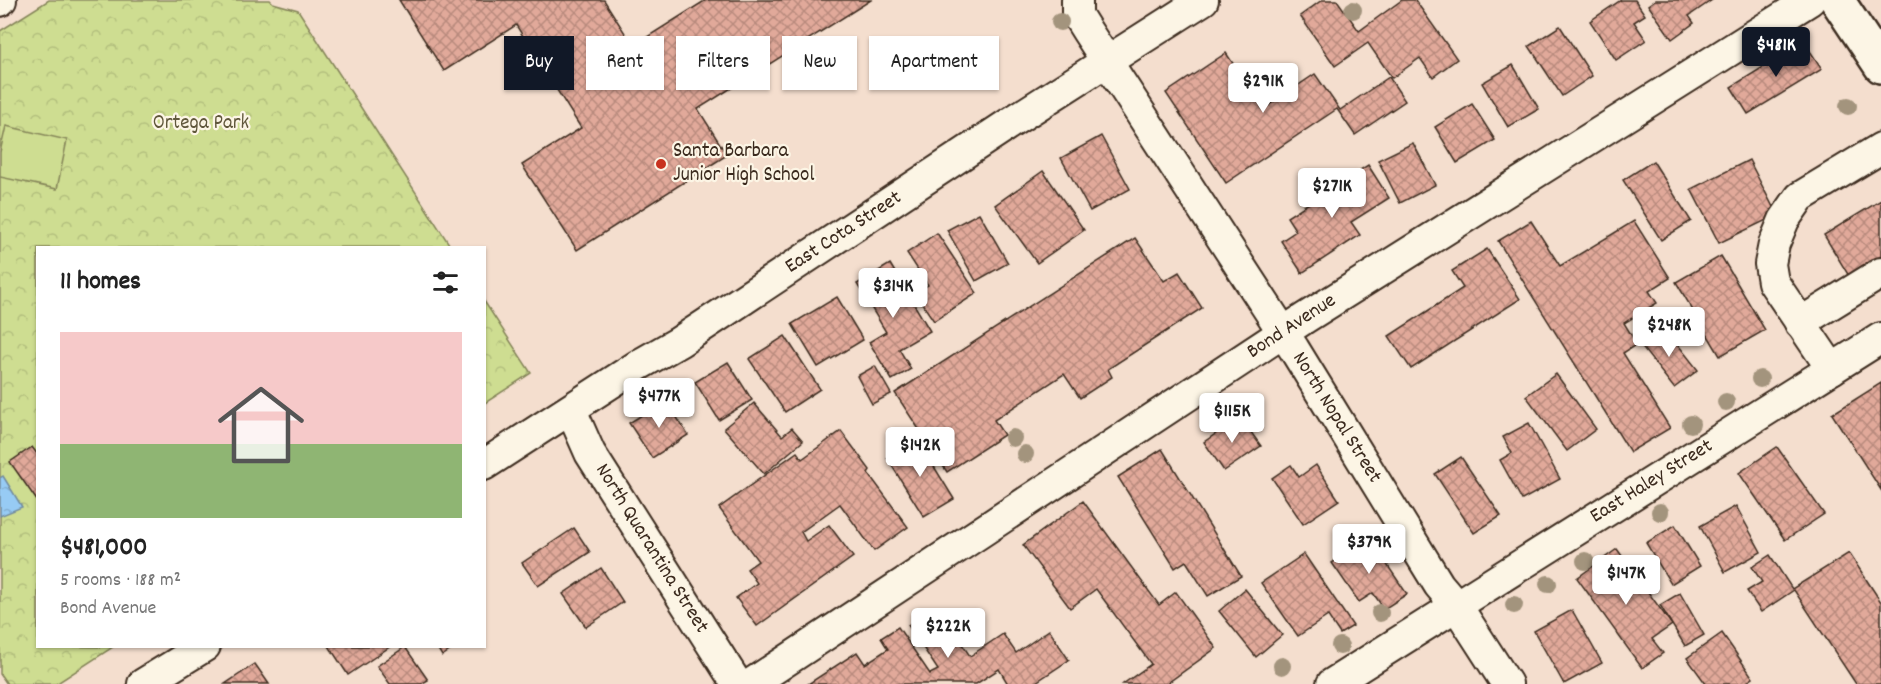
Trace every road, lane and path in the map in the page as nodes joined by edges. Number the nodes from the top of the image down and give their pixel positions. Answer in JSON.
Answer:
{"nodes":[{"id":1,"x":1077,"y":0,"type":"edge"},
{"id":2,"x":1203,"y":0,"type":"edge"},
{"id":3,"x":1810,"y":0,"type":"edge"},
{"id":4,"x":1837,"y":0,"type":"edge"},
{"id":5,"x":1106,"y":62,"type":"junction"},
{"id":6,"x":1881,"y":66,"type":"edge"},
{"id":7,"x":1881,"y":148,"type":"edge"},
{"id":8,"x":1881,"y":273,"type":"edge"},
{"id":9,"x":1800,"y":323,"type":"junction"},
{"id":10,"x":1284,"y":334,"type":"junction"},
{"id":11,"x":1881,"y":338,"type":"edge"},
{"id":12,"x":1832,"y":369,"type":"junction"},
{"id":13,"x":571,"y":410,"type":"junction"},
{"id":14,"x":486,"y":464,"type":"edge"},
{"id":15,"x":1456,"y":604,"type":"junction"},
{"id":16,"x":202,"y":648,"type":"edge"},
{"id":17,"x":143,"y":684,"type":"edge"},
{"id":18,"x":738,"y":684,"type":"edge"},
{"id":19,"x":751,"y":684,"type":"edge"},
{"id":20,"x":1332,"y":684,"type":"edge"},
{"id":21,"x":1507,"y":684,"type":"edge"}],
"edges":[{"from":1,"to":5,"type":"street","name":"North Nopal Street"},
{"from":2,"to":5,"type":"street","name":"East Cota Street"},
{"from":3,"to":10,"type":"street","name":"Bond Avenue"},
{"from":4,"to":6,"type":"main road"},
{"from":5,"to":10,"type":"street","name":"North Nopal Street"},
{"from":5,"to":13,"type":"street","name":"East Cota Street"},
{"from":7,"to":9,"type":"street"},
{"from":8,"to":9,"type":"street"},
{"from":9,"to":12,"type":"street"},
{"from":10,"to":15,"type":"street","name":"North Nopal Street"},
{"from":10,"to":19,"type":"street","name":"Bond Avenue"},
{"from":11,"to":12,"type":"street","name":"East Haley Street"},
{"from":12,"to":15,"type":"street","name":"East Haley Street"},
{"from":13,"to":14,"type":"street","name":"East Cota Street"},
{"from":13,"to":18,"type":"street","name":"North Quarantina Street"},
{"from":15,"to":20,"type":"street","name":"East Haley Street"},
{"from":15,"to":21,"type":"street","name":"North Nopal Street"},
{"from":16,"to":17,"type":"street"}]}
